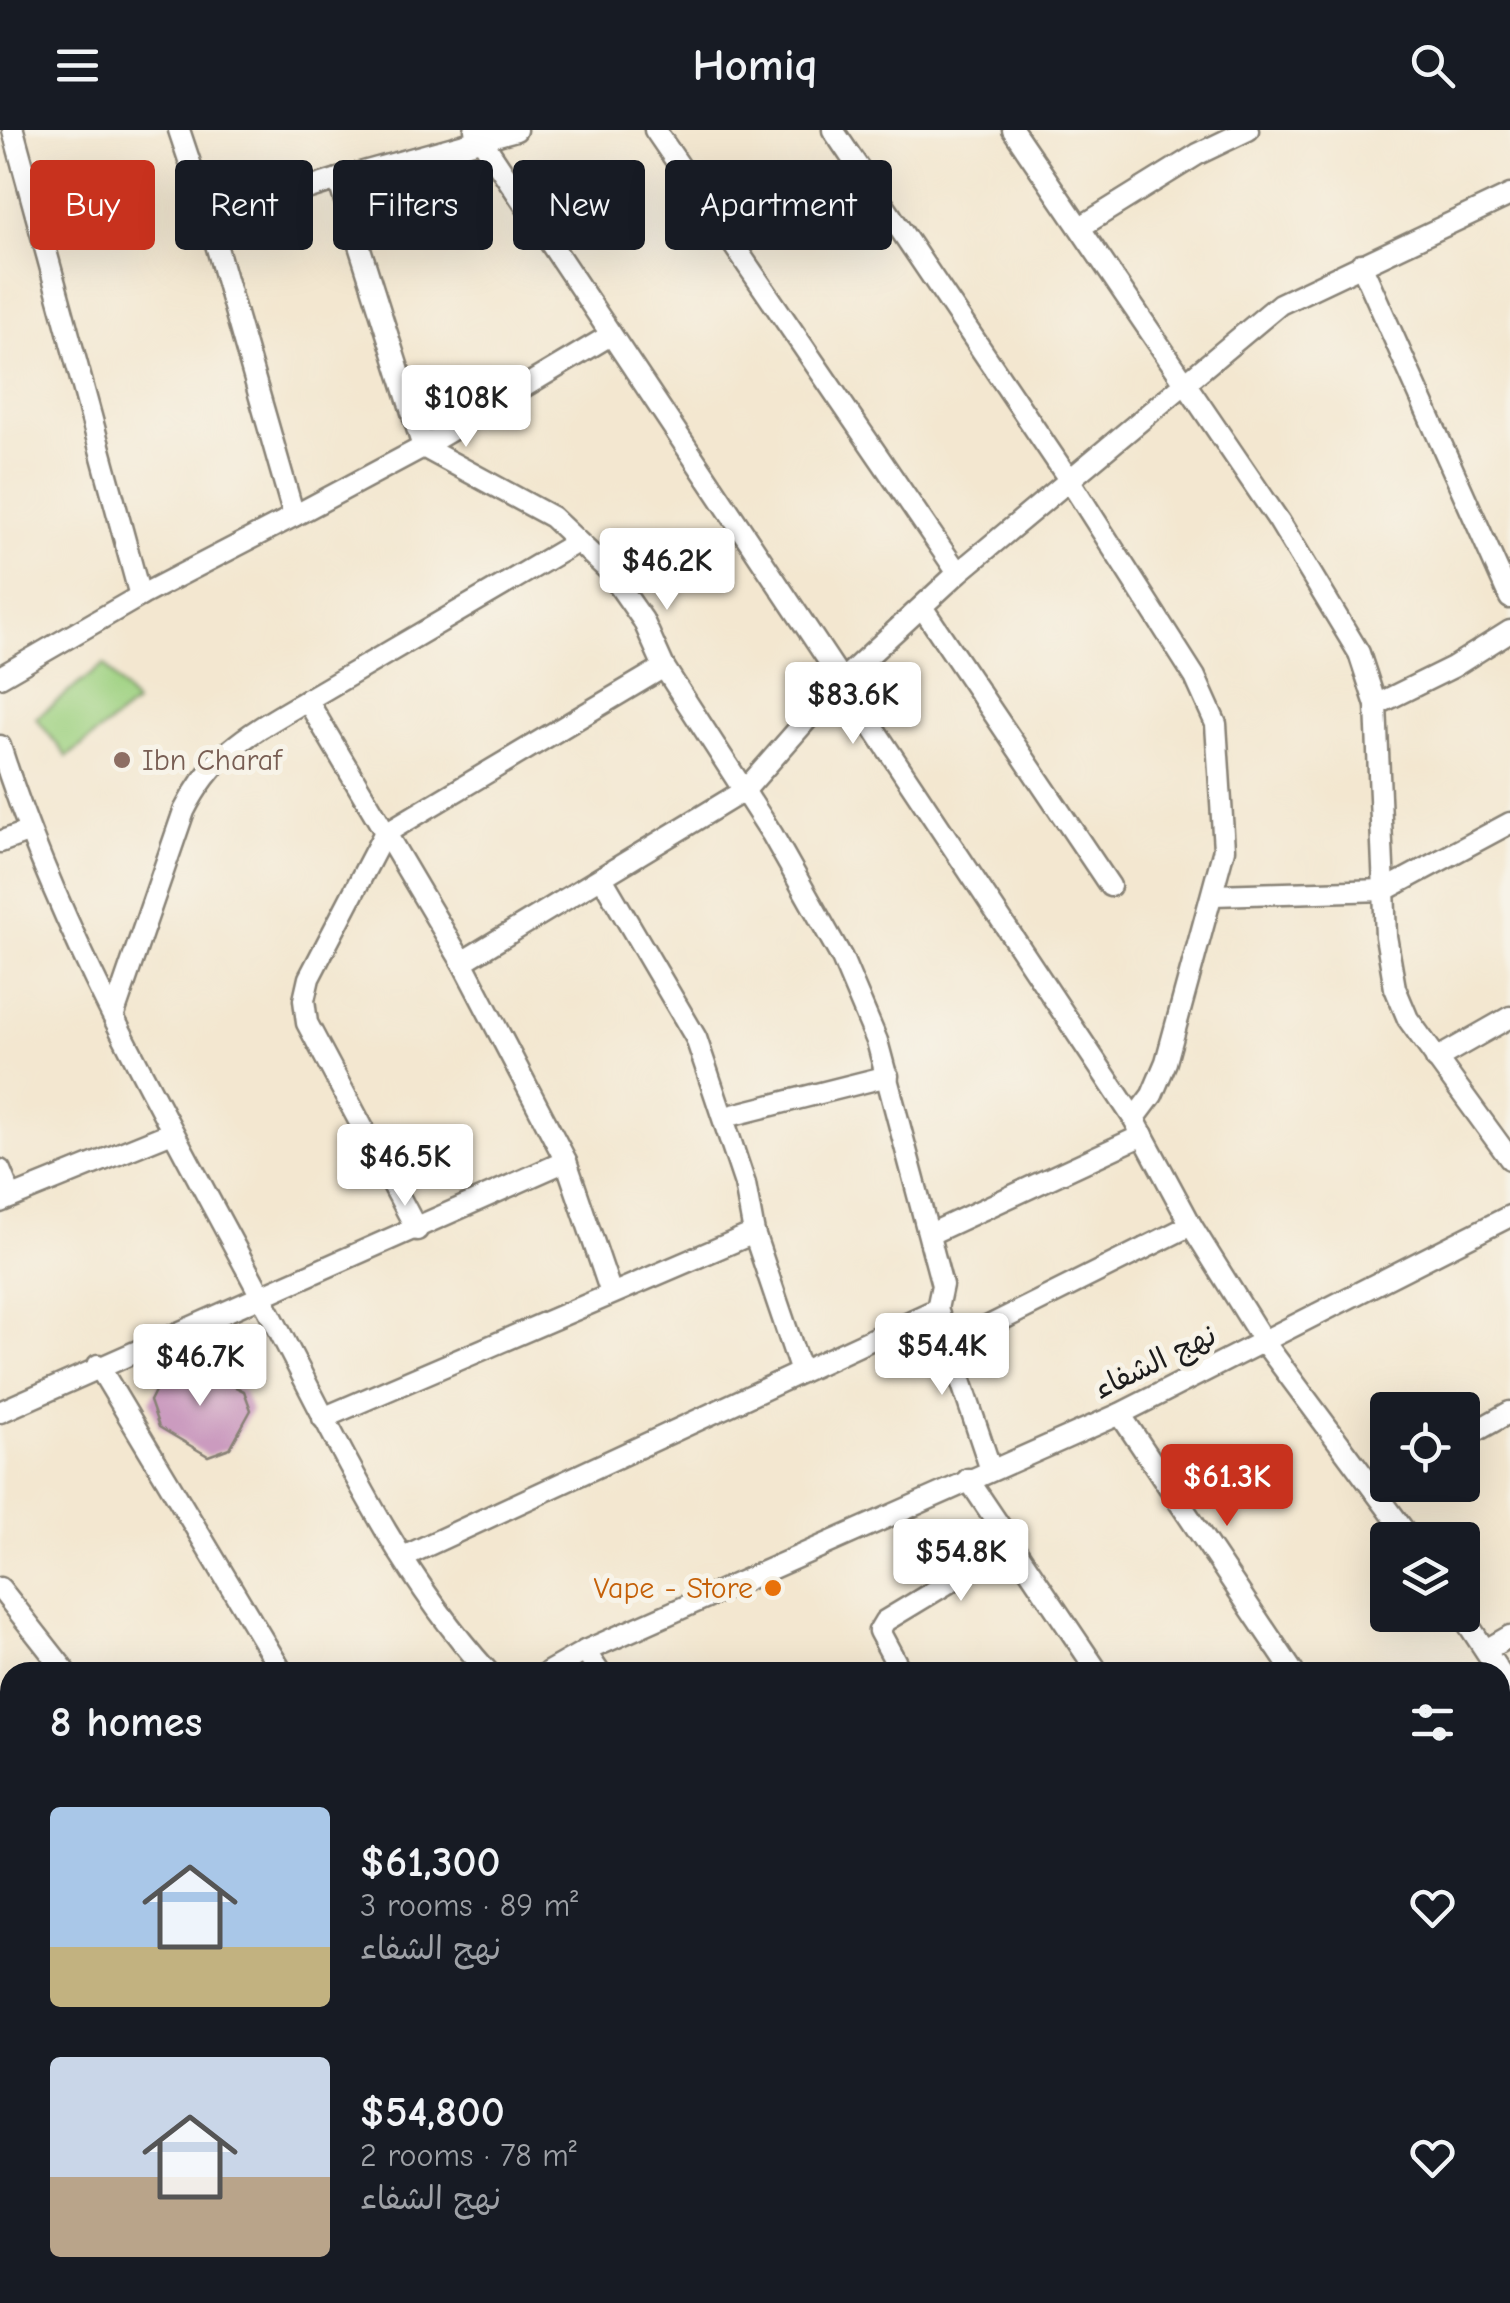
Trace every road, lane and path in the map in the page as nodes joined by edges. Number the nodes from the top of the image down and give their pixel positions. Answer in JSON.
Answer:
{"nodes":[{"id":1,"x":13,"y":130,"type":"edge"},
{"id":2,"x":180,"y":130,"type":"edge"},
{"id":3,"x":516,"y":130,"type":"edge"},
{"id":4,"x":655,"y":130,"type":"edge"},
{"id":5,"x":833,"y":130,"type":"edge"},
{"id":6,"x":1248,"y":130,"type":"edge"},
{"id":7,"x":1021,"y":132,"type":"edge"},
{"id":8,"x":478,"y":135,"type":"edge"},
{"id":9,"x":190,"y":160,"type":"edge"},
{"id":10,"x":400,"y":160,"type":"edge"},
{"id":11,"x":1510,"y":196,"type":"edge"},
{"id":12,"x":1082,"y":226,"type":"junction"},
{"id":13,"x":218,"y":250,"type":"edge"},
{"id":14,"x":360,"y":250,"type":"edge"},
{"id":15,"x":1361,"y":264,"type":"junction"},
{"id":16,"x":609,"y":336,"type":"junction"},
{"id":17,"x":1184,"y":380,"type":"junction"},
{"id":18,"x":423,"y":447,"type":"junction"},
{"id":19,"x":1068,"y":478,"type":"junction"},
{"id":20,"x":294,"y":516,"type":"junction"},
{"id":21,"x":577,"y":542,"type":"junction"},
{"id":22,"x":958,"y":574,"type":"junction"},
{"id":23,"x":140,"y":596,"type":"junction"},
{"id":24,"x":1510,"y":598,"type":"edge"},
{"id":25,"x":922,"y":607,"type":"junction"},
{"id":26,"x":1510,"y":631,"type":"edge"},
{"id":27,"x":664,"y":667,"type":"junction"},
{"id":28,"x":0,"y":677,"type":"edge"},
{"id":29,"x":840,"y":683,"type":"junction"},
{"id":30,"x":307,"y":700,"type":"junction"},
{"id":31,"x":1376,"y":705,"type":"junction"},
{"id":32,"x":0,"y":746,"type":"edge"},
{"id":33,"x":744,"y":790,"type":"junction"},
{"id":34,"x":1510,"y":823,"type":"edge"},
{"id":35,"x":27,"y":832,"type":"junction"},
{"id":36,"x":384,"y":834,"type":"junction"},
{"id":37,"x":0,"y":842,"type":"edge"},
{"id":38,"x":602,"y":878,"type":"junction"},
{"id":39,"x":1110,"y":886,"type":"dead end"},
{"id":40,"x":1385,"y":890,"type":"junction"},
{"id":41,"x":1213,"y":895,"type":"junction"},
{"id":42,"x":462,"y":962,"type":"junction"},
{"id":43,"x":114,"y":1014,"type":"junction"},
{"id":44,"x":1510,"y":1017,"type":"edge"},
{"id":45,"x":1436,"y":1059,"type":"junction"},
{"id":46,"x":888,"y":1076,"type":"junction"},
{"id":47,"x":725,"y":1117,"type":"junction"},
{"id":48,"x":1138,"y":1127,"type":"junction"},
{"id":49,"x":170,"y":1132,"type":"junction"},
{"id":50,"x":1510,"y":1160,"type":"edge"},
{"id":51,"x":566,"y":1161,"type":"junction"},
{"id":52,"x":0,"y":1170,"type":"edge"},
{"id":53,"x":6,"y":1200,"type":"edge"},
{"id":54,"x":1510,"y":1216,"type":"edge"},
{"id":55,"x":1192,"y":1225,"type":"junction"},
{"id":56,"x":417,"y":1230,"type":"junction"},
{"id":57,"x":754,"y":1233,"type":"junction"},
{"id":58,"x":930,"y":1234,"type":"junction"},
{"id":59,"x":611,"y":1294,"type":"junction"},
{"id":60,"x":262,"y":1298,"type":"junction"},
{"id":61,"x":937,"y":1309,"type":"junction"},
{"id":62,"x":1264,"y":1342,"type":"junction"},
{"id":63,"x":951,"y":1345,"type":"junction"},
{"id":64,"x":98,"y":1365,"type":"junction"},
{"id":65,"x":801,"y":1372,"type":"junction"},
{"id":66,"x":0,"y":1412,"type":"edge"},
{"id":67,"x":1510,"y":1412,"type":"edge"},
{"id":68,"x":1120,"y":1414,"type":"junction"},
{"id":69,"x":323,"y":1418,"type":"junction"},
{"id":70,"x":1480,"y":1429,"type":"edge"},
{"id":71,"x":991,"y":1470,"type":"junction"},
{"id":72,"x":1370,"y":1470,"type":"edge"},
{"id":73,"x":968,"y":1479,"type":"junction"},
{"id":74,"x":1011,"y":1545,"type":"junction"},
{"id":75,"x":405,"y":1556,"type":"junction"},
{"id":76,"x":0,"y":1588,"type":"edge"},
{"id":77,"x":1474,"y":1632,"type":"edge"},
{"id":78,"x":1510,"y":1636,"type":"edge"},
{"id":79,"x":1486,"y":1650,"type":"junction"},
{"id":80,"x":585,"y":1651,"type":"junction"},
{"id":81,"x":58,"y":1662,"type":"edge"},
{"id":82,"x":276,"y":1662,"type":"edge"},
{"id":83,"x":479,"y":1662,"type":"edge"},
{"id":84,"x":566,"y":1662,"type":"edge"},
{"id":85,"x":592,"y":1662,"type":"edge"},
{"id":86,"x":894,"y":1662,"type":"edge"},
{"id":87,"x":1091,"y":1662,"type":"edge"},
{"id":88,"x":1286,"y":1662,"type":"edge"},
{"id":89,"x":1494,"y":1662,"type":"edge"}],
"edges":[{"from":1,"to":23,"type":"street"},
{"from":2,"to":9,"type":"street"},
{"from":3,"to":8,"type":"street"},
{"from":4,"to":22,"type":"street"},
{"from":5,"to":19,"type":"street"},
{"from":6,"to":12,"type":"street"},
{"from":7,"to":12,"type":"street"},
{"from":8,"to":10,"type":"street"},
{"from":8,"to":16,"type":"street"},
{"from":11,"to":15,"type":"street"},
{"from":12,"to":17,"type":"street"},
{"from":13,"to":20,"type":"street"},
{"from":14,"to":18,"type":"street"},
{"from":15,"to":17,"type":"street"},
{"from":15,"to":24,"type":"street"},
{"from":16,"to":18,"type":"street"},
{"from":16,"to":29,"type":"street"},
{"from":17,"to":19,"type":"street"},
{"from":17,"to":31,"type":"street"},
{"from":18,"to":20,"type":"street"},
{"from":18,"to":21,"type":"street"},
{"from":19,"to":22,"type":"street"},
{"from":19,"to":41,"type":"street"},
{"from":20,"to":23,"type":"street"},
{"from":21,"to":27,"type":"street"},
{"from":21,"to":30,"type":"street"},
{"from":22,"to":25,"type":"street"},
{"from":23,"to":28,"type":"street"},
{"from":25,"to":29,"type":"street"},
{"from":25,"to":39,"type":"street"},
{"from":26,"to":31,"type":"street"},
{"from":27,"to":33,"type":"street"},
{"from":27,"to":36,"type":"street"},
{"from":29,"to":33,"type":"street"},
{"from":29,"to":48,"type":"street"},
{"from":30,"to":36,"type":"street"},
{"from":30,"to":43,"type":"street"},
{"from":31,"to":40,"type":"street"},
{"from":32,"to":35,"type":"street"},
{"from":33,"to":38,"type":"street"},
{"from":33,"to":46,"type":"street"},
{"from":34,"to":40,"type":"street"},
{"from":35,"to":37,"type":"street"},
{"from":35,"to":43,"type":"street"},
{"from":36,"to":42,"type":"street"},
{"from":36,"to":56,"type":"street"},
{"from":38,"to":42,"type":"street"},
{"from":38,"to":47,"type":"street"},
{"from":40,"to":41,"type":"street"},
{"from":40,"to":45,"type":"street"},
{"from":41,"to":48,"type":"street"},
{"from":42,"to":51,"type":"street"},
{"from":43,"to":49,"type":"street"},
{"from":44,"to":45,"type":"street"},
{"from":45,"to":50,"type":"street"},
{"from":46,"to":47,"type":"street"},
{"from":46,"to":58,"type":"street"},
{"from":47,"to":57,"type":"street"},
{"from":48,"to":55,"type":"street"},
{"from":48,"to":58,"type":"street"},
{"from":49,"to":53,"type":"street"},
{"from":49,"to":60,"type":"street"},
{"from":51,"to":56,"type":"street"},
{"from":51,"to":59,"type":"street"},
{"from":52,"to":53,"type":"street"},
{"from":54,"to":62,"type":"street","name":"نهج الشفاء"},
{"from":55,"to":62,"type":"street"},
{"from":55,"to":63,"type":"street"},
{"from":56,"to":60,"type":"street"},
{"from":57,"to":59,"type":"street"},
{"from":57,"to":65,"type":"street"},
{"from":58,"to":61,"type":"street"},
{"from":59,"to":69,"type":"street"},
{"from":60,"to":64,"type":"street"},
{"from":60,"to":69,"type":"street"},
{"from":61,"to":63,"type":"street"},
{"from":61,"to":65,"type":"street"},
{"from":62,"to":68,"type":"street","name":"نهج الشفاء"},
{"from":62,"to":72,"type":"street"},
{"from":63,"to":71,"type":"street"},
{"from":64,"to":66,"type":"street"},
{"from":64,"to":82,"type":"street"},
{"from":65,"to":75,"type":"street"},
{"from":67,"to":70,"type":"street"},
{"from":68,"to":71,"type":"street","name":"نهج الشفاء"},
{"from":68,"to":88,"type":"street"},
{"from":69,"to":75,"type":"street"},
{"from":71,"to":73,"type":"street","name":"نهج الشفاء"},
{"from":73,"to":74,"type":"street"},
{"from":73,"to":80,"type":"street","name":"نهج الشفاء"},
{"from":74,"to":86,"type":"street"},
{"from":74,"to":87,"type":"street"},
{"from":75,"to":83,"type":"street"},
{"from":76,"to":81,"type":"street"},
{"from":77,"to":79,"type":"street"},
{"from":78,"to":79,"type":"street"},
{"from":79,"to":89,"type":"street"},
{"from":80,"to":84,"type":"street","name":"نهج الشفاء"},
{"from":80,"to":85,"type":"street"}]}
